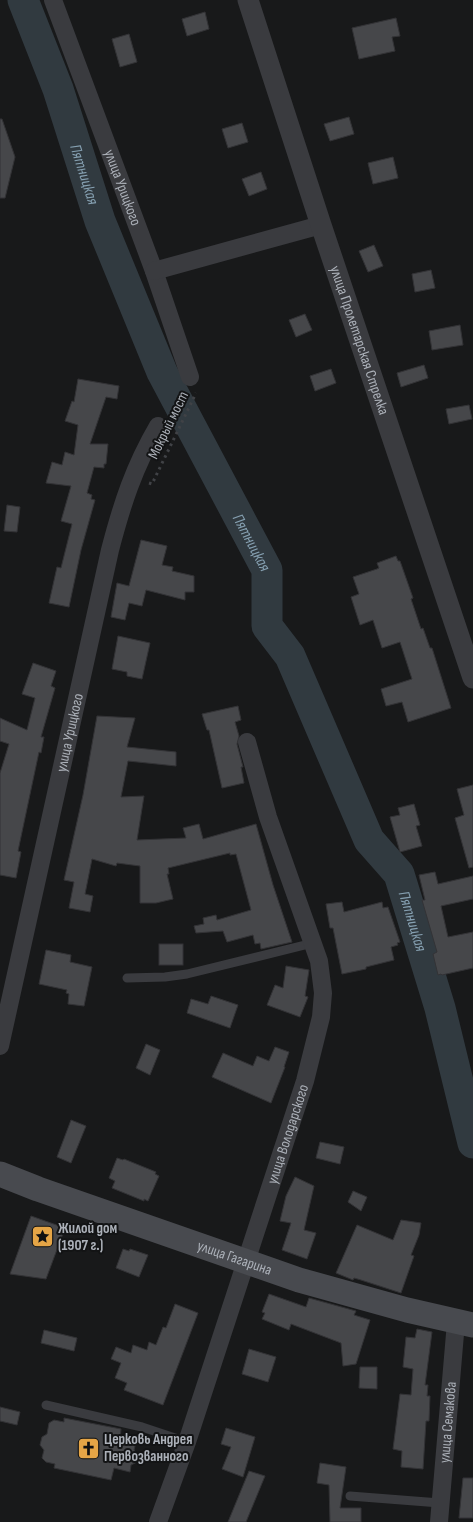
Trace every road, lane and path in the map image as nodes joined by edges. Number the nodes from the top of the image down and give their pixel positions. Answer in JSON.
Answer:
{"nodes":[{"id":1,"x":54,"y":0,"type":"edge"},
{"id":2,"x":248,"y":0,"type":"edge"},
{"id":3,"x":321,"y":225,"type":"junction"},
{"id":4,"x":154,"y":271,"type":"junction"},
{"id":5,"x":193,"y":384,"type":"joint"},
{"id":6,"x":158,"y":426,"type":"dead end"},
{"id":7,"x":152,"y":484,"type":"dead end"},
{"id":8,"x":473,"y":678,"type":"edge"},
{"id":9,"x":247,"y":742,"type":"dead end"},
{"id":10,"x":313,"y":943,"type":"junction"},
{"id":11,"x":128,"y":978,"type":"dead end"},
{"id":12,"x":0,"y":1046,"type":"edge"},
{"id":13,"x":0,"y":1174,"type":"edge"},
{"id":14,"x":245,"y":1262,"type":"junction"},
{"id":15,"x":465,"y":1323,"type":"edge"},
{"id":16,"x":46,"y":1405,"type":"dead end"},
{"id":17,"x":187,"y":1442,"type":"junction"},
{"id":18,"x":350,"y":1496,"type":"dead end"},
{"id":19,"x":440,"y":1503,"type":"junction"},
{"id":20,"x":158,"y":1522,"type":"edge"},
{"id":21,"x":439,"y":1522,"type":"edge"}],
"edges":[{"from":1,"to":4,"type":"street","name":"улица Урицкого"},
{"from":2,"to":3,"type":"street","name":"улица Пролетарская Стрелка"},
{"from":3,"to":4,"type":"street"},
{"from":3,"to":8,"type":"street","name":"улица Пролетарская Стрелка"},
{"from":4,"to":5,"type":"street","name":"улица Урицкого"},
{"from":5,"to":7,"type":"path","name":"Мокрый мост"},
{"from":6,"to":12,"type":"street","name":"улица Урицкого"},
{"from":9,"to":10,"type":"street","name":"улица Володарского"},
{"from":10,"to":11,"type":"lane"},
{"from":10,"to":14,"type":"street","name":"улица Володарского"},
{"from":13,"to":14,"type":"main road","name":"улица Гагарина"},
{"from":14,"to":15,"type":"main road","name":"улица Гагарина"},
{"from":14,"to":17,"type":"street","name":"улица Володарского"},
{"from":15,"to":19,"type":"street","name":"улица Семакова"},
{"from":16,"to":17,"type":"lane"},
{"from":17,"to":20,"type":"street","name":"улица Володарского"},
{"from":18,"to":19,"type":"lane"},
{"from":19,"to":21,"type":"street","name":"улица Семакова"}]}
